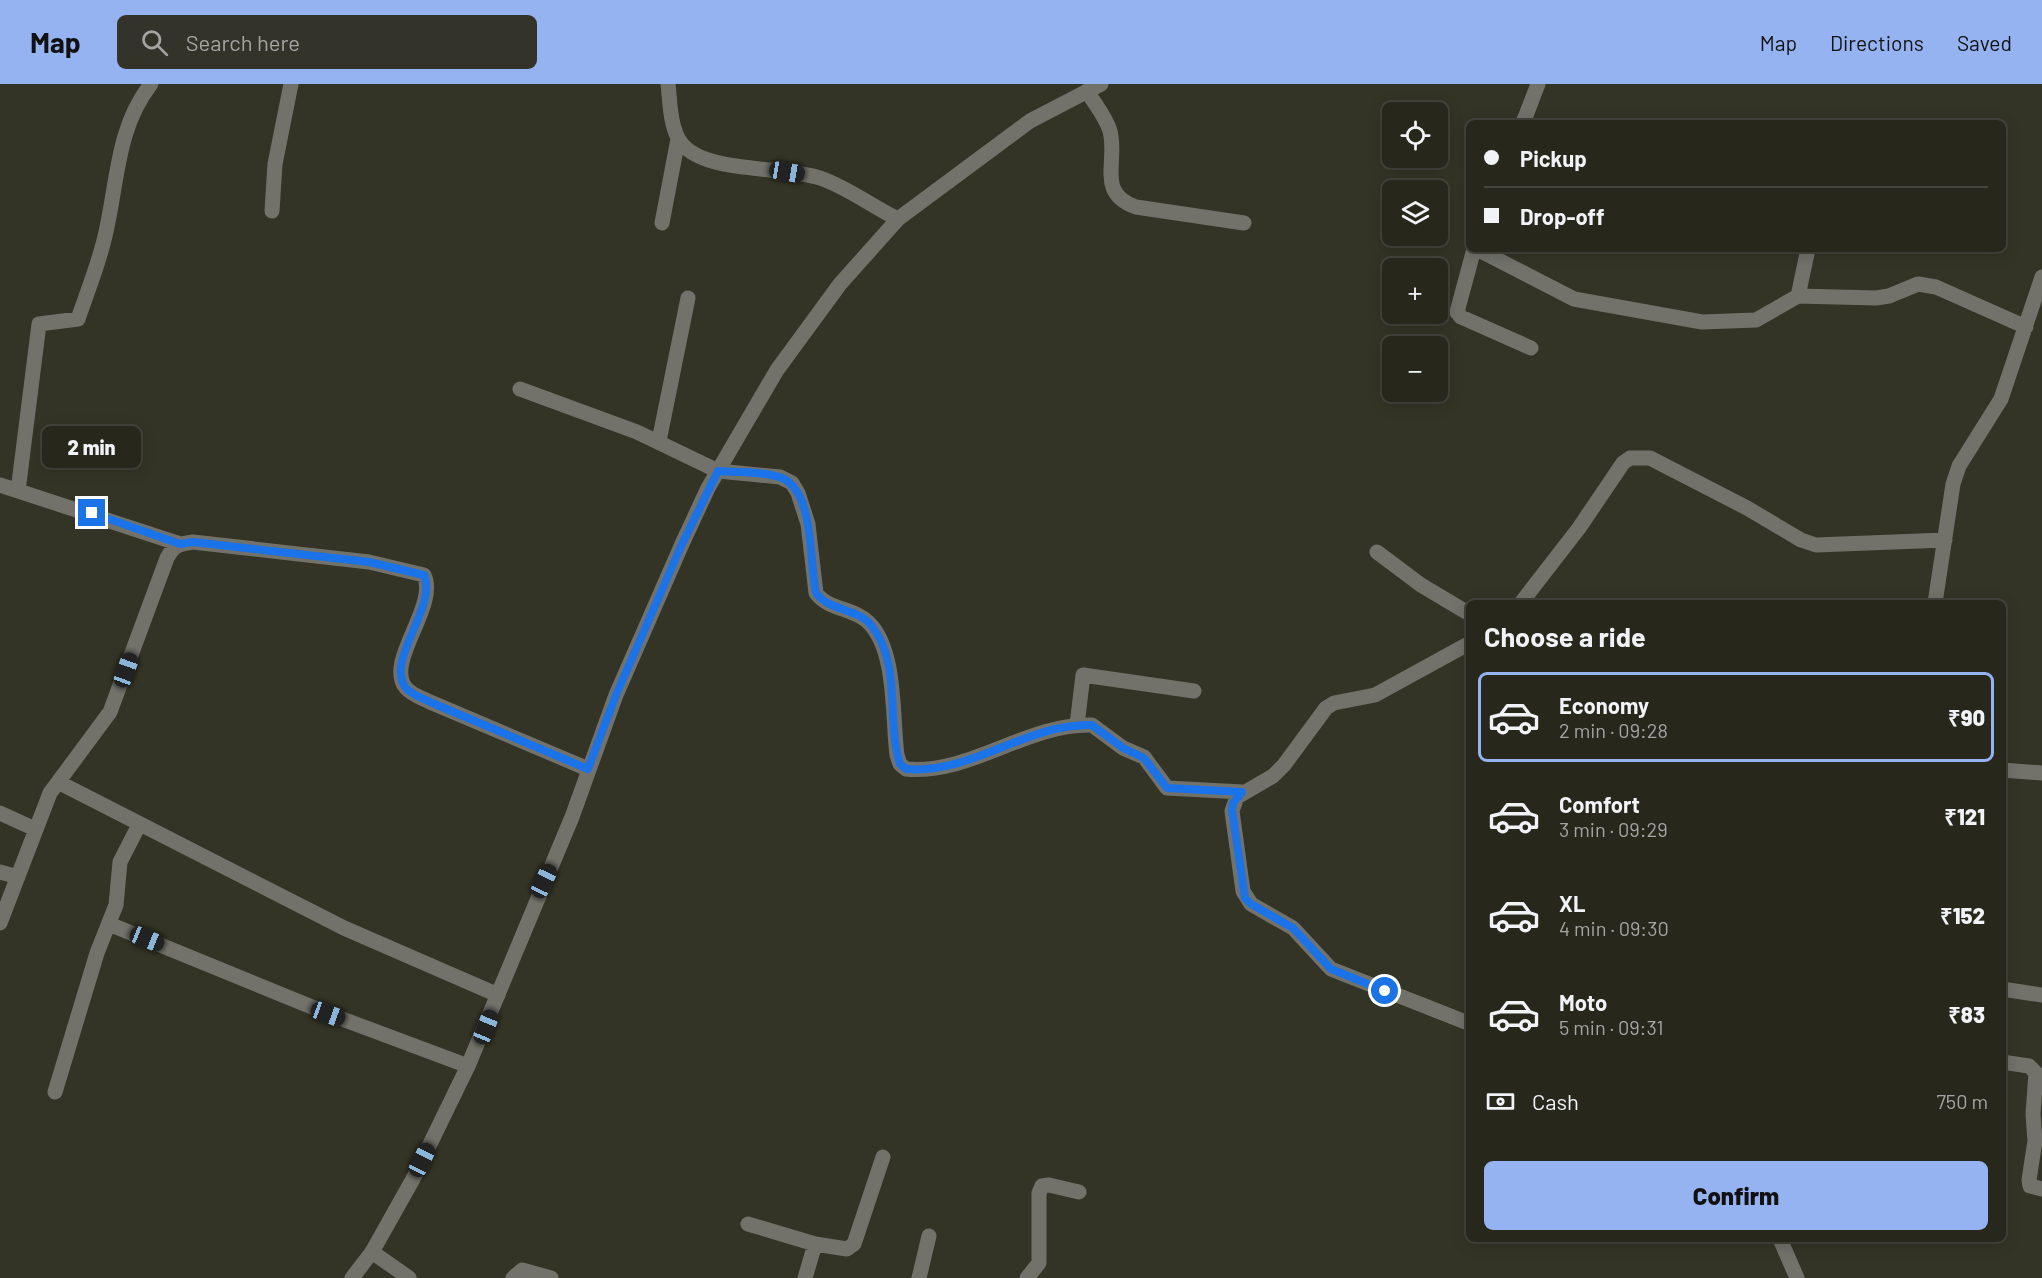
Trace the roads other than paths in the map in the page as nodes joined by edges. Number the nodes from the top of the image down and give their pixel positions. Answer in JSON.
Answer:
{"nodes":[{"id":1,"x":151,"y":84,"type":"edge"},
{"id":2,"x":291,"y":84,"type":"edge"},
{"id":3,"x":668,"y":84,"type":"edge"},
{"id":4,"x":1101,"y":84,"type":"edge"},
{"id":5,"x":1538,"y":84,"type":"edge"},
{"id":6,"x":1087,"y":91,"type":"junction"},
{"id":7,"x":1524,"y":120,"type":"edge"},
{"id":8,"x":678,"y":139,"type":"junction"},
{"id":9,"x":272,"y":211,"type":"dead end"},
{"id":10,"x":898,"y":219,"type":"junction"},
{"id":11,"x":662,"y":223,"type":"dead end"},
{"id":12,"x":1244,"y":223,"type":"dead end"},
{"id":13,"x":1475,"y":252,"type":"edge"},
{"id":14,"x":1482,"y":252,"type":"edge"},
{"id":15,"x":1807,"y":252,"type":"edge"},
{"id":16,"x":2042,"y":276,"type":"edge"},
{"id":17,"x":1798,"y":296,"type":"junction"},
{"id":18,"x":688,"y":298,"type":"dead end"},
{"id":19,"x":2026,"y":327,"type":"junction"},
{"id":20,"x":1531,"y":348,"type":"dead end"},
{"id":21,"x":520,"y":389,"type":"dead end"},
{"id":22,"x":659,"y":441,"type":"junction"},
{"id":23,"x":718,"y":471,"type":"junction"},
{"id":24,"x":0,"y":485,"type":"edge"},
{"id":25,"x":18,"y":490,"type":"junction"},
{"id":26,"x":1945,"y":540,"type":"junction"},
{"id":27,"x":180,"y":544,"type":"junction"},
{"id":28,"x":1377,"y":552,"type":"dead end"},
{"id":29,"x":1523,"y":600,"type":"edge"},
{"id":30,"x":1935,"y":600,"type":"edge"},
{"id":31,"x":1466,"y":612,"type":"edge"},
{"id":32,"x":1466,"y":645,"type":"edge"},
{"id":33,"x":1194,"y":691,"type":"dead end"},
{"id":34,"x":1077,"y":725,"type":"junction"},
{"id":35,"x":588,"y":769,"type":"junction"},
{"id":36,"x":2006,"y":770,"type":"edge"},
{"id":37,"x":2042,"y":773,"type":"edge"},
{"id":38,"x":58,"y":782,"type":"junction"},
{"id":39,"x":1242,"y":792,"type":"junction"},
{"id":40,"x":0,"y":813,"type":"edge"},
{"id":41,"x":139,"y":825,"type":"junction"},
{"id":42,"x":35,"y":829,"type":"junction"},
{"id":43,"x":0,"y":872,"type":"edge"},
{"id":44,"x":18,"y":877,"type":"junction"},
{"id":45,"x":0,"y":923,"type":"edge"},
{"id":46,"x":109,"y":924,"type":"junction"},
{"id":47,"x":2006,"y":990,"type":"edge"},
{"id":48,"x":498,"y":995,"type":"junction"},
{"id":49,"x":2042,"y":995,"type":"edge"},
{"id":50,"x":1466,"y":1022,"type":"edge"},
{"id":51,"x":2006,"y":1063,"type":"edge"},
{"id":52,"x":468,"y":1066,"type":"junction"},
{"id":53,"x":55,"y":1092,"type":"dead end"},
{"id":54,"x":883,"y":1157,"type":"dead end"},
{"id":55,"x":2042,"y":1189,"type":"edge"},
{"id":56,"x":1079,"y":1192,"type":"dead end"},
{"id":57,"x":748,"y":1224,"type":"dead end"},
{"id":58,"x":929,"y":1236,"type":"dead end"},
{"id":59,"x":1781,"y":1242,"type":"edge"},
{"id":60,"x":815,"y":1244,"type":"junction"},
{"id":61,"x":372,"y":1252,"type":"junction"},
{"id":62,"x":352,"y":1278,"type":"edge"},
{"id":63,"x":410,"y":1278,"type":"edge"},
{"id":64,"x":513,"y":1278,"type":"edge"},
{"id":65,"x":551,"y":1278,"type":"edge"},
{"id":66,"x":805,"y":1278,"type":"edge"},
{"id":67,"x":920,"y":1278,"type":"edge"},
{"id":68,"x":1027,"y":1278,"type":"edge"},
{"id":69,"x":1797,"y":1278,"type":"edge"}],
"edges":[{"from":1,"to":25,"type":"street"},
{"from":2,"to":9,"type":"street"},
{"from":3,"to":8,"type":"street"},
{"from":4,"to":6,"type":"street"},
{"from":5,"to":7,"type":"street"},
{"from":6,"to":10,"type":"street"},
{"from":6,"to":12,"type":"street"},
{"from":8,"to":10,"type":"street"},
{"from":8,"to":11,"type":"street"},
{"from":10,"to":23,"type":"street"},
{"from":13,"to":20,"type":"street"},
{"from":14,"to":17,"type":"street"},
{"from":15,"to":17,"type":"street"},
{"from":16,"to":19,"type":"street"},
{"from":17,"to":19,"type":"street"},
{"from":18,"to":22,"type":"street"},
{"from":19,"to":26,"type":"street"},
{"from":21,"to":22,"type":"street"},
{"from":22,"to":23,"type":"street"},
{"from":23,"to":34,"type":"street"},
{"from":23,"to":35,"type":"street"},
{"from":24,"to":25,"type":"street"},
{"from":25,"to":27,"type":"street"},
{"from":26,"to":29,"type":"street"},
{"from":26,"to":30,"type":"street"},
{"from":27,"to":35,"type":"street"},
{"from":27,"to":38,"type":"street"},
{"from":28,"to":31,"type":"street"},
{"from":32,"to":39,"type":"street"},
{"from":33,"to":34,"type":"street"},
{"from":34,"to":39,"type":"street"},
{"from":35,"to":48,"type":"street"},
{"from":36,"to":37,"type":"street"},
{"from":38,"to":41,"type":"street"},
{"from":38,"to":42,"type":"street"},
{"from":39,"to":50,"type":"street"},
{"from":40,"to":42,"type":"street"},
{"from":41,"to":46,"type":"street"},
{"from":41,"to":48,"type":"street"},
{"from":42,"to":44,"type":"street"},
{"from":43,"to":44,"type":"street"},
{"from":44,"to":45,"type":"street"},
{"from":46,"to":52,"type":"street"},
{"from":46,"to":53,"type":"street"},
{"from":47,"to":49,"type":"street"},
{"from":48,"to":52,"type":"street"},
{"from":51,"to":55,"type":"street"},
{"from":52,"to":61,"type":"street"},
{"from":54,"to":60,"type":"street"},
{"from":56,"to":68,"type":"street"},
{"from":57,"to":60,"type":"street"},
{"from":58,"to":67,"type":"street"},
{"from":59,"to":69,"type":"street"},
{"from":60,"to":66,"type":"street"},
{"from":61,"to":62,"type":"street"},
{"from":61,"to":63,"type":"street"},
{"from":64,"to":65,"type":"street"}]}
